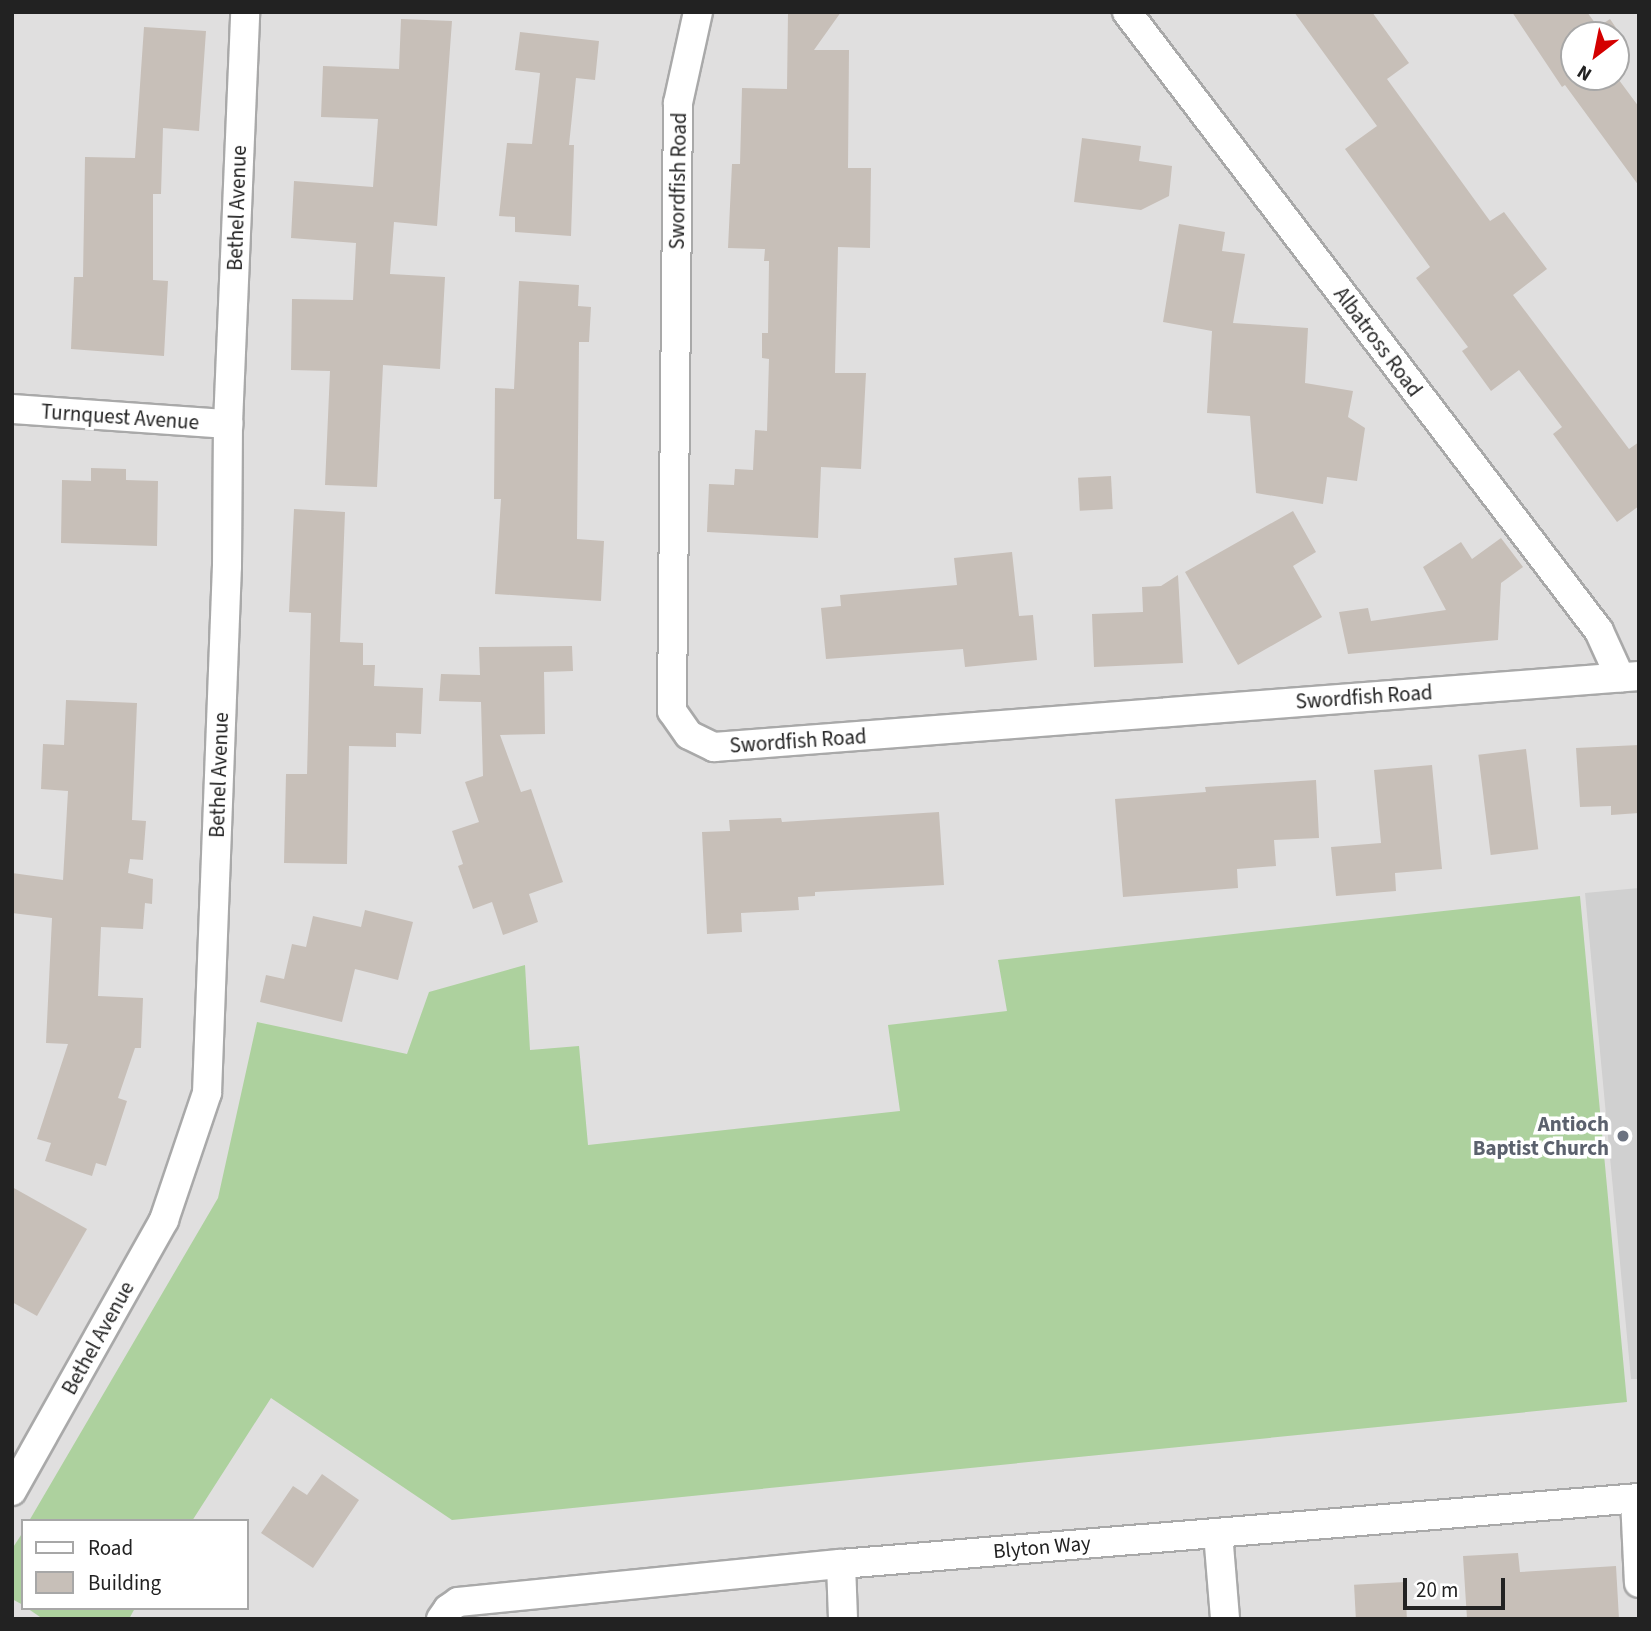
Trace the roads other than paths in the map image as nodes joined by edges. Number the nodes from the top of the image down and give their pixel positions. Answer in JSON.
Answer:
{"nodes":[{"id":1,"x":245,"y":12,"type":"edge"},
{"id":2,"x":698,"y":12,"type":"edge"},
{"id":3,"x":1127,"y":12,"type":"edge"},
{"id":4,"x":12,"y":409,"type":"edge"},
{"id":5,"x":228,"y":424,"type":"junction"},
{"id":6,"x":1629,"y":677,"type":"edge"},
{"id":7,"x":12,"y":1491,"type":"edge"},
{"id":8,"x":1637,"y":1499,"type":"edge"},
{"id":9,"x":1218,"y":1533,"type":"junction"},
{"id":10,"x":841,"y":1564,"type":"junction"},
{"id":11,"x":1639,"y":1583,"type":"edge"},
{"id":12,"x":444,"y":1614,"type":"edge"},
{"id":13,"x":843,"y":1619,"type":"edge"},
{"id":14,"x":1225,"y":1619,"type":"edge"}],
"edges":[{"from":1,"to":5,"type":"street","name":"Bethel Avenue"},
{"from":2,"to":6,"type":"street","name":"Swordfish Road"},
{"from":3,"to":6,"type":"street","name":"Albatross Road"},
{"from":4,"to":5,"type":"street","name":"Turnquest Avenue"},
{"from":5,"to":7,"type":"street","name":"Bethel Avenue"},
{"from":8,"to":9,"type":"street","name":"Blyton Way"},
{"from":8,"to":11,"type":"street"},
{"from":9,"to":10,"type":"street","name":"Blyton Way"},
{"from":9,"to":14,"type":"street"},
{"from":10,"to":12,"type":"street","name":"Blyton Way"},
{"from":10,"to":13,"type":"street"}]}
